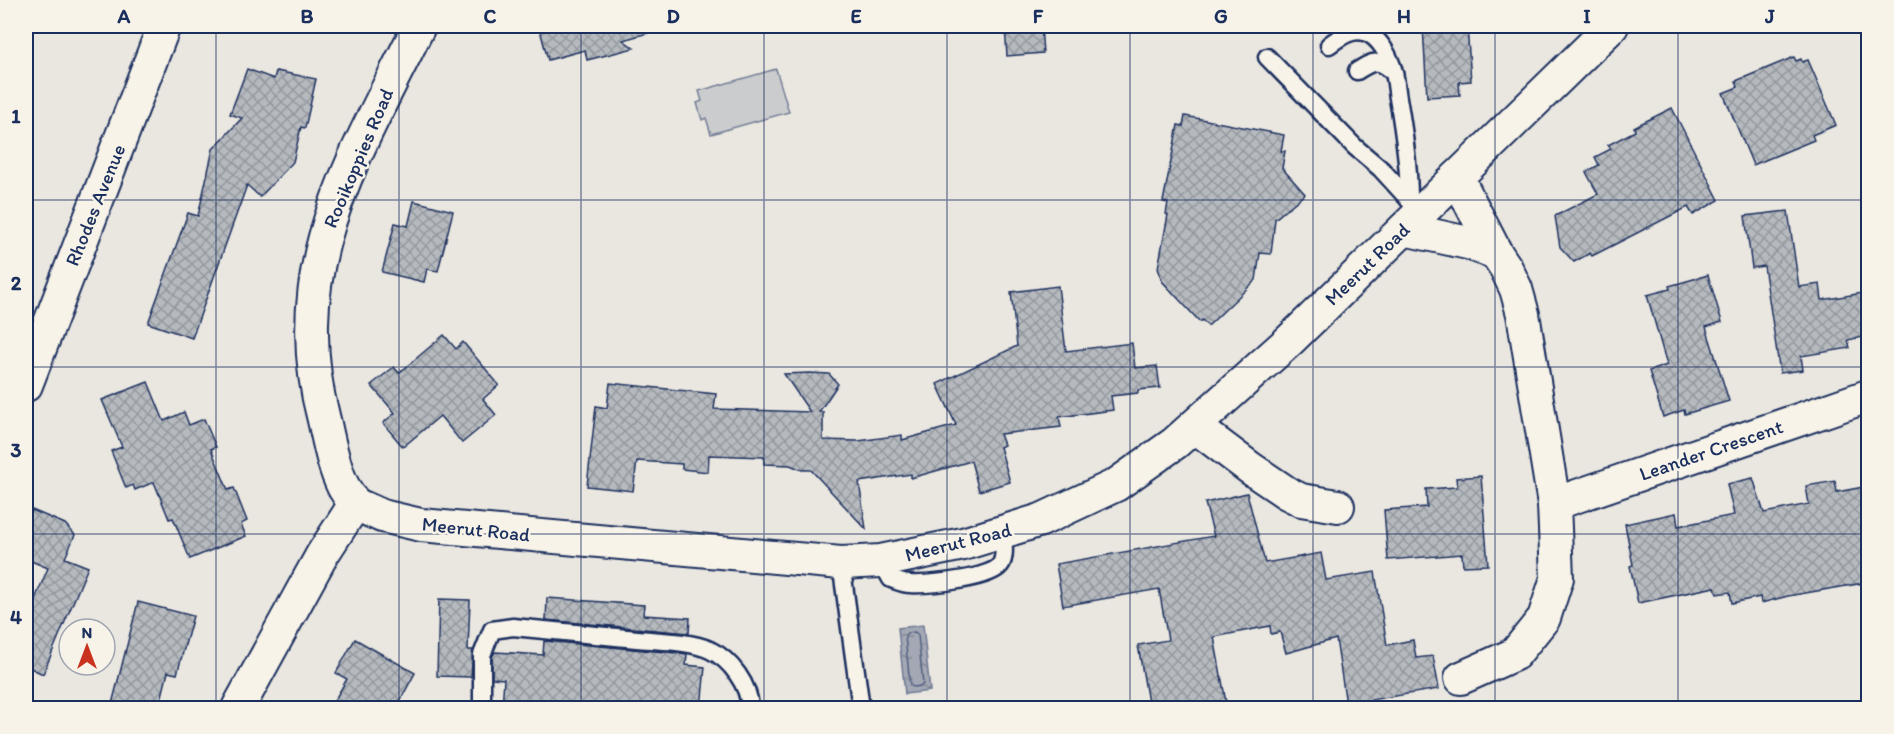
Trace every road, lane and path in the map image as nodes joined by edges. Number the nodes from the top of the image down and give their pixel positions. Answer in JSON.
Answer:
{"nodes":[{"id":1,"x":164,"y":26,"type":"edge"},
{"id":2,"x":419,"y":26,"type":"edge"},
{"id":3,"x":1612,"y":26,"type":"edge"},
{"id":4,"x":1329,"y":45,"type":"dead end"},
{"id":5,"x":1267,"y":57,"type":"dead end"},
{"id":6,"x":1357,"y":71,"type":"dead end"},
{"id":7,"x":1394,"y":73,"type":"junction"},
{"id":8,"x":1457,"y":177,"type":"junction"},
{"id":9,"x":1411,"y":214,"type":"junction"},
{"id":10,"x":1496,"y":253,"type":"junction"},
{"id":11,"x":26,"y":385,"type":"edge"},
{"id":12,"x":1869,"y":396,"type":"edge"},
{"id":13,"x":1194,"y":426,"type":"junction"},
{"id":14,"x":355,"y":504,"type":"junction"},
{"id":15,"x":1554,"y":504,"type":"junction"},
{"id":16,"x":1338,"y":506,"type":"dead end"},
{"id":17,"x":841,"y":562,"type":"junction"},
{"id":18,"x":1461,"y":678,"type":"dead end"},
{"id":19,"x":238,"y":708,"type":"edge"},
{"id":20,"x":482,"y":708,"type":"edge"},
{"id":21,"x":750,"y":708,"type":"edge"},
{"id":22,"x":861,"y":708,"type":"edge"}],
"edges":[{"from":1,"to":11,"type":"street","name":"Rhodes Avenue"},
{"from":2,"to":14,"type":"street","name":"Rooikoppies Road"},
{"from":3,"to":8,"type":"street","name":"Meerut Road"},
{"from":4,"to":7,"type":"lane"},
{"from":5,"to":9,"type":"lane"},
{"from":6,"to":7,"type":"lane"},
{"from":7,"to":9,"type":"lane"},
{"from":8,"to":9,"type":"street","name":"Meerut Road"},
{"from":8,"to":10,"type":"street"},
{"from":9,"to":10,"type":"street"},
{"from":9,"to":13,"type":"street","name":"Meerut Road"},
{"from":10,"to":15,"type":"street"},
{"from":12,"to":15,"type":"street","name":"Leander Crescent"},
{"from":13,"to":16,"type":"street"},
{"from":13,"to":17,"type":"street","name":"Meerut Road"},
{"from":14,"to":17,"type":"street","name":"Meerut Road"},
{"from":14,"to":19,"type":"street"},
{"from":15,"to":18,"type":"street"},
{"from":17,"to":22,"type":"lane"},
{"from":20,"to":21,"type":"lane"}]}
